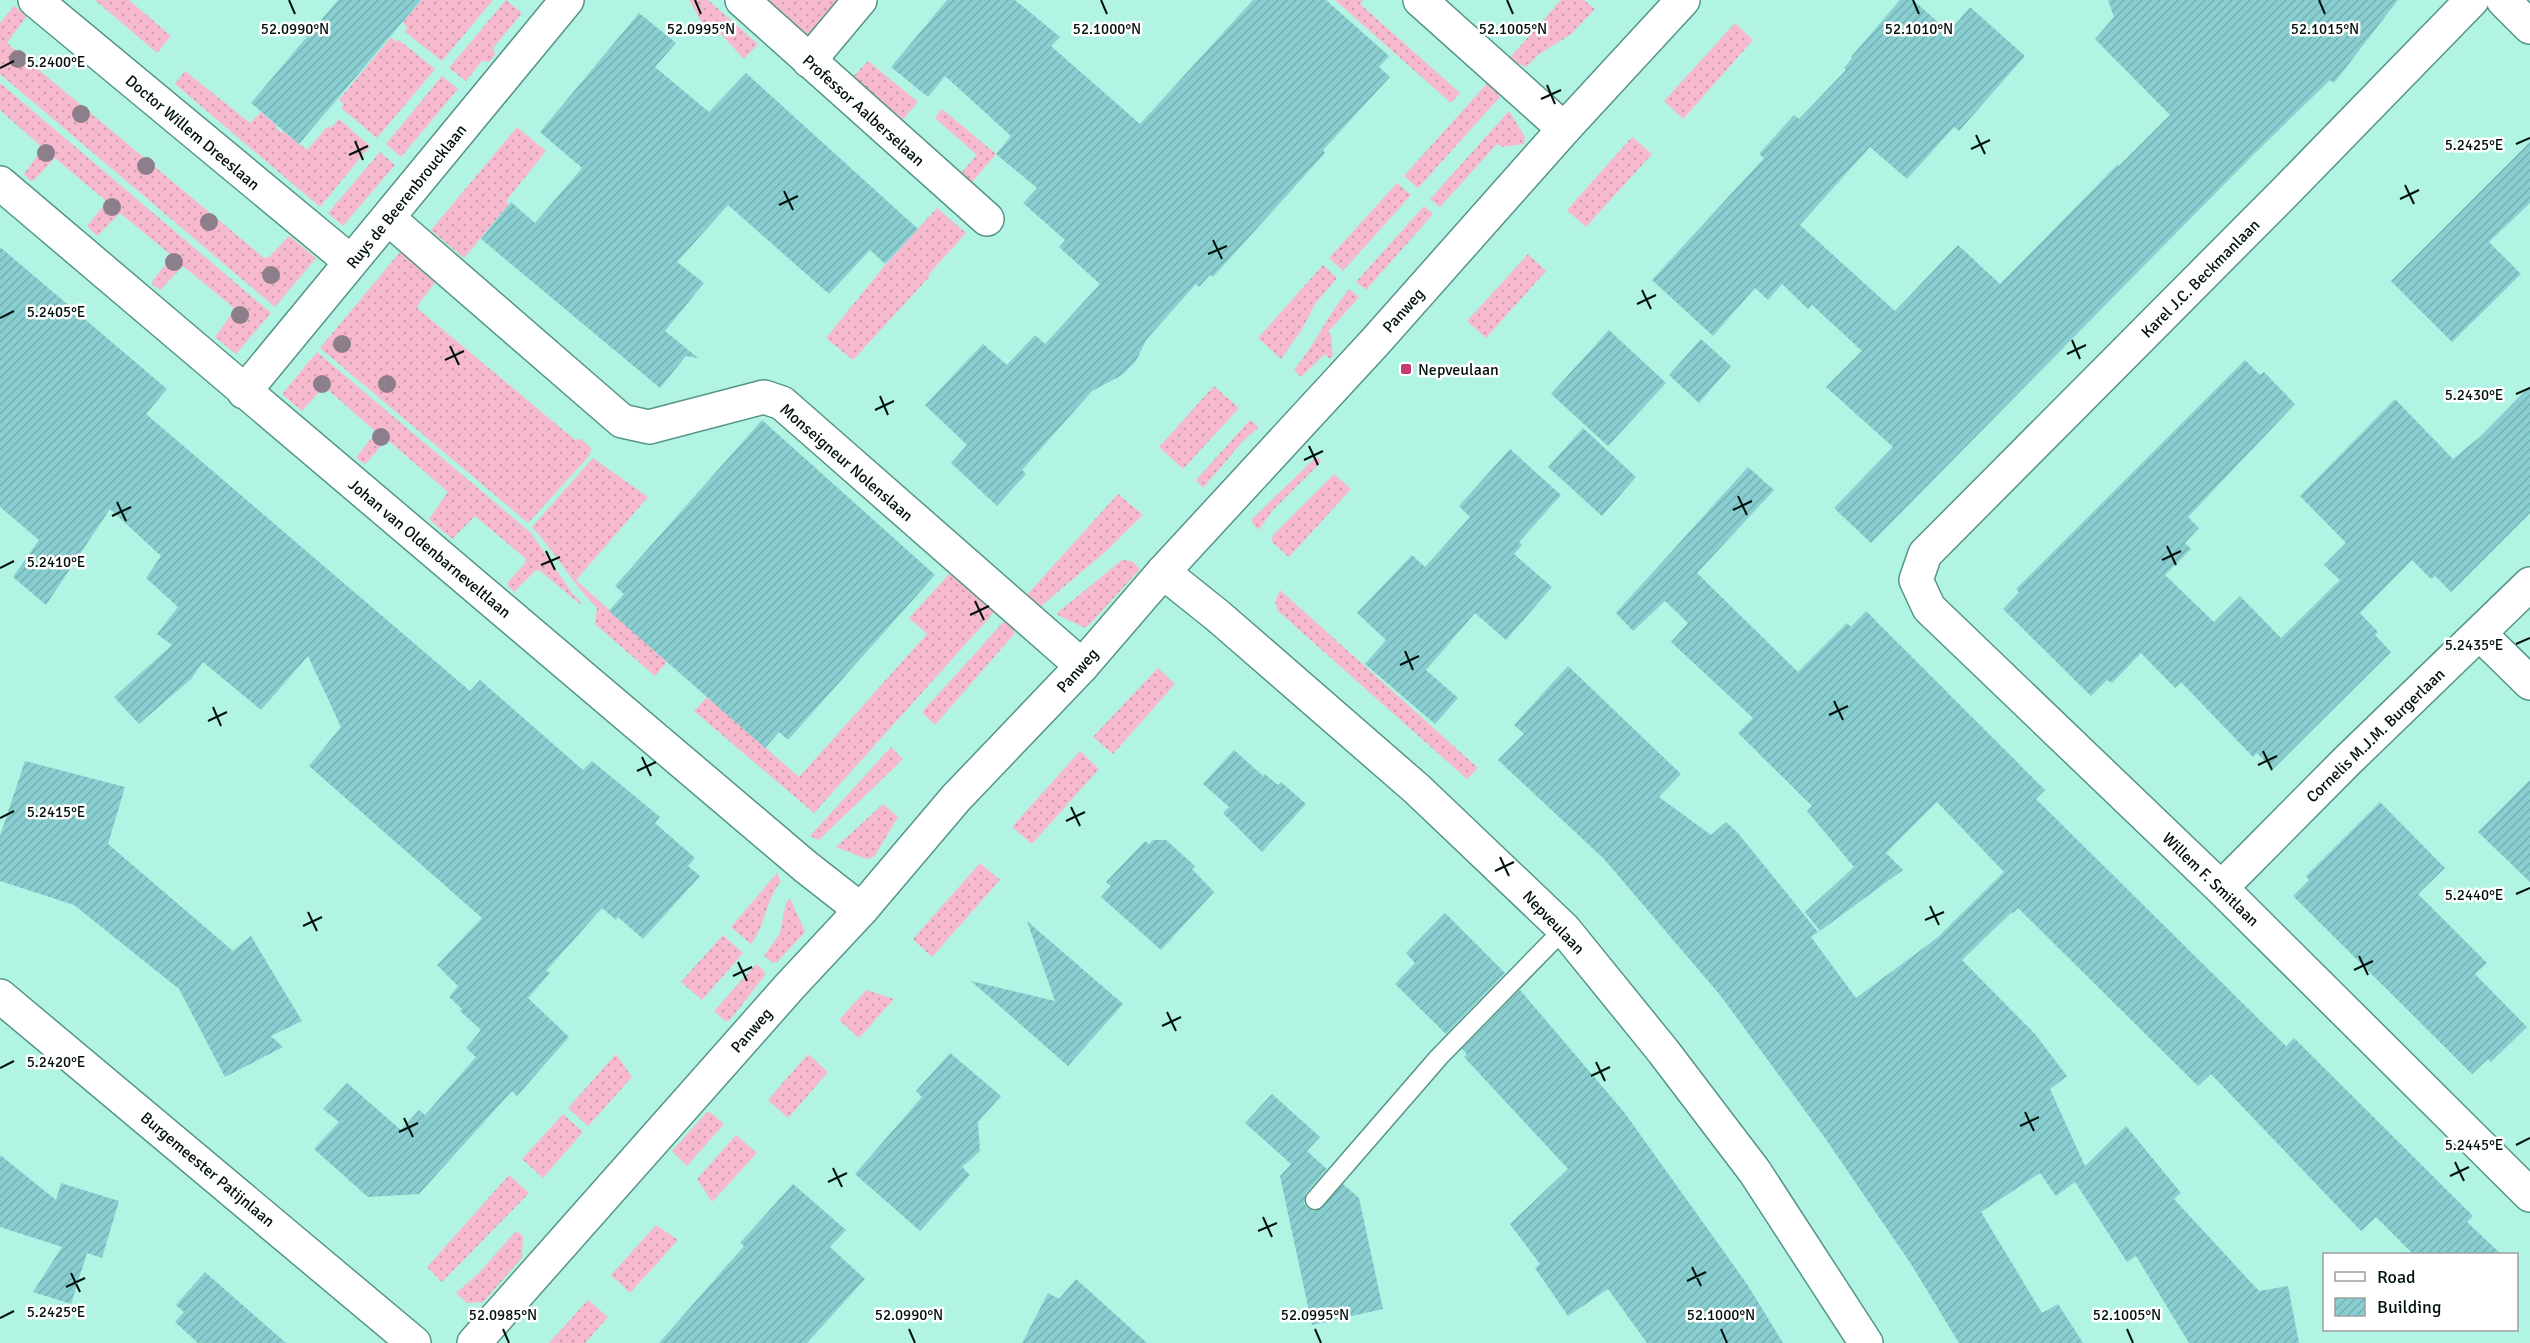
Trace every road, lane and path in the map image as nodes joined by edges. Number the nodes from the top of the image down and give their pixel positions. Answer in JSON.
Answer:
{"nodes":[{"id":1,"x":35,"y":0,"type":"edge"},
{"id":2,"x":567,"y":0,"type":"edge"},
{"id":3,"x":742,"y":0,"type":"edge"},
{"id":4,"x":860,"y":0,"type":"edge"},
{"id":5,"x":1420,"y":0,"type":"edge"},
{"id":6,"x":1683,"y":0,"type":"edge"},
{"id":7,"x":2472,"y":0,"type":"edge"},
{"id":8,"x":2503,"y":0,"type":"edge"},
{"id":9,"x":2530,"y":27,"type":"edge"},
{"id":10,"x":809,"y":61,"type":"junction"},
{"id":11,"x":1564,"y":129,"type":"junction"},
{"id":12,"x":0,"y":183,"type":"edge"},
{"id":13,"x":388,"y":218,"type":"junction"},
{"id":14,"x":987,"y":219,"type":"dead end"},
{"id":15,"x":351,"y":262,"type":"junction"},
{"id":16,"x":244,"y":392,"type":"junction"},
{"id":17,"x":1925,"y":554,"type":"joint"},
{"id":18,"x":1163,"y":572,"type":"junction"},
{"id":19,"x":2530,"y":584,"type":"edge"},
{"id":20,"x":2481,"y":634,"type":"junction"},
{"id":21,"x":1082,"y":666,"type":"junction"},
{"id":22,"x":2530,"y":683,"type":"edge"},
{"id":23,"x":2221,"y":888,"type":"junction"},
{"id":24,"x":861,"y":910,"type":"junction"},
{"id":25,"x":1564,"y":928,"type":"junction"},
{"id":26,"x":0,"y":996,"type":"edge"},
{"id":27,"x":2530,"y":1195,"type":"edge"},
{"id":28,"x":1315,"y":1200,"type":"dead end"},
{"id":29,"x":414,"y":1343,"type":"edge"},
{"id":30,"x":474,"y":1343,"type":"edge"},
{"id":31,"x":1866,"y":1343,"type":"edge"}],
"edges":[{"from":1,"to":15,"type":"street","name":"Doctor Willem Dreeslaan"},
{"from":2,"to":13,"type":"street","name":"Ruys de Beerenbroucklaan"},
{"from":3,"to":10,"type":"street","name":"Professor Aalberselaan"},
{"from":4,"to":10,"type":"street"},
{"from":5,"to":11,"type":"street"},
{"from":6,"to":11,"type":"street","name":"Panweg"},
{"from":7,"to":17,"type":"street","name":"Karel J.C. Beckmanlaan"},
{"from":8,"to":9,"type":"street"},
{"from":10,"to":14,"type":"street","name":"Professor Aalberselaan"},
{"from":11,"to":18,"type":"street","name":"Panweg"},
{"from":12,"to":16,"type":"street","name":"Johan van Oldenbarneveltlaan"},
{"from":13,"to":15,"type":"street","name":"Ruys de Beerenbroucklaan"},
{"from":13,"to":21,"type":"street","name":"Monseigneur Nolenslaan"},
{"from":15,"to":16,"type":"street","name":"Ruys de Beerenbroucklaan"},
{"from":16,"to":24,"type":"street","name":"Johan van Oldenbarneveltlaan"},
{"from":17,"to":23,"type":"street","name":"Willem F. Smitlaan"},
{"from":18,"to":21,"type":"street","name":"Panweg"},
{"from":18,"to":25,"type":"street","name":"Nepveulaan"},
{"from":19,"to":20,"type":"street","name":"Cornelis M.J.M. Burgerlaan"},
{"from":20,"to":22,"type":"street"},
{"from":20,"to":23,"type":"street","name":"Cornelis M.J.M. Burgerlaan"},
{"from":21,"to":24,"type":"street","name":"Panweg"},
{"from":23,"to":27,"type":"street","name":"Willem F. Smitlaan"},
{"from":24,"to":30,"type":"street","name":"Panweg"},
{"from":25,"to":28,"type":"lane"},
{"from":25,"to":31,"type":"street","name":"Nepveulaan"},
{"from":26,"to":29,"type":"street","name":"Burgemeester Patijnlaan"}]}
